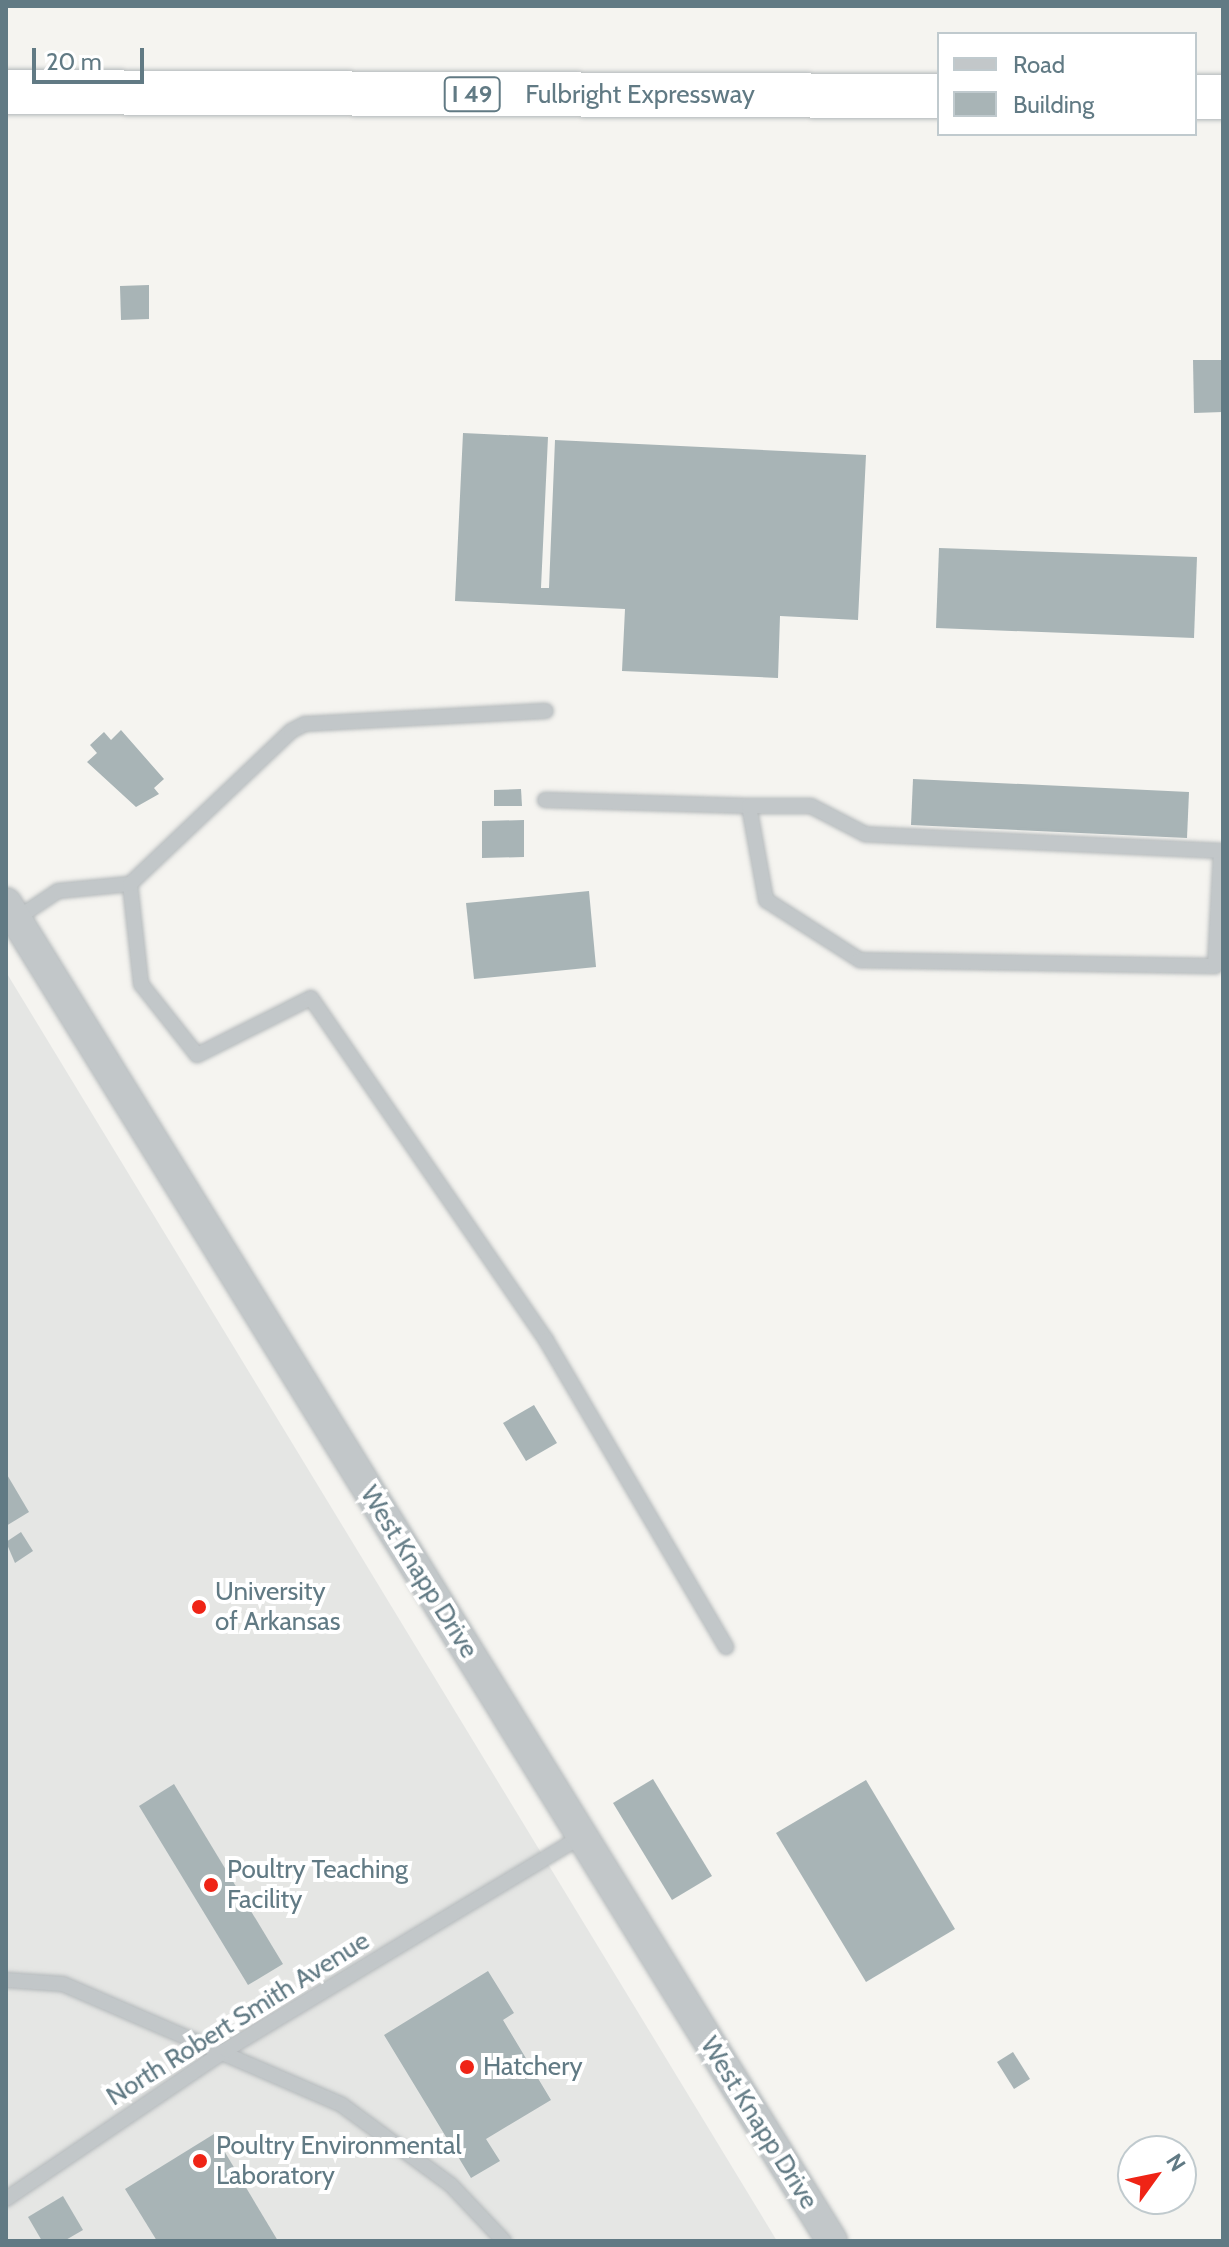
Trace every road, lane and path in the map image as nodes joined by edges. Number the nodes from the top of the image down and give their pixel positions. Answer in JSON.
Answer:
{"nodes":[{"id":1,"x":6,"y":92,"type":"edge"},
{"id":2,"x":937,"y":96,"type":"edge"},
{"id":3,"x":1197,"y":97,"type":"edge"},
{"id":4,"x":1223,"y":97,"type":"edge"},
{"id":5,"x":546,"y":711,"type":"dead end"},
{"id":6,"x":545,"y":800,"type":"dead end"},
{"id":7,"x":749,"y":806,"type":"junction"},
{"id":8,"x":130,"y":884,"type":"junction"},
{"id":9,"x":11,"y":911,"type":"edge"},
{"id":10,"x":726,"y":1647,"type":"dead end"},
{"id":11,"x":582,"y":1836,"type":"junction"},
{"id":12,"x":6,"y":1980,"type":"edge"},
{"id":13,"x":226,"y":2050,"type":"junction"},
{"id":14,"x":6,"y":2199,"type":"edge"},
{"id":15,"x":504,"y":2241,"type":"edge"},
{"id":16,"x":832,"y":2241,"type":"edge"}],
"edges":[{"from":1,"to":2,"type":"highway","name":"Fulbright Expressway","number":"I 49"},
{"from":3,"to":4,"type":"highway"},
{"from":5,"to":8,"type":"lane"},
{"from":6,"to":7,"type":"lane"},
{"from":7,"to":7,"type":"lane"},
{"from":8,"to":9,"type":"lane"},
{"from":8,"to":10,"type":"lane"},
{"from":9,"to":11,"type":"street","name":"West Knapp Drive"},
{"from":11,"to":13,"type":"lane","name":"North Robert Smith Avenue"},
{"from":11,"to":16,"type":"street","name":"West Knapp Drive"},
{"from":12,"to":13,"type":"lane"},
{"from":13,"to":14,"type":"lane","name":"North Robert Smith Avenue"},
{"from":13,"to":15,"type":"lane"}]}
